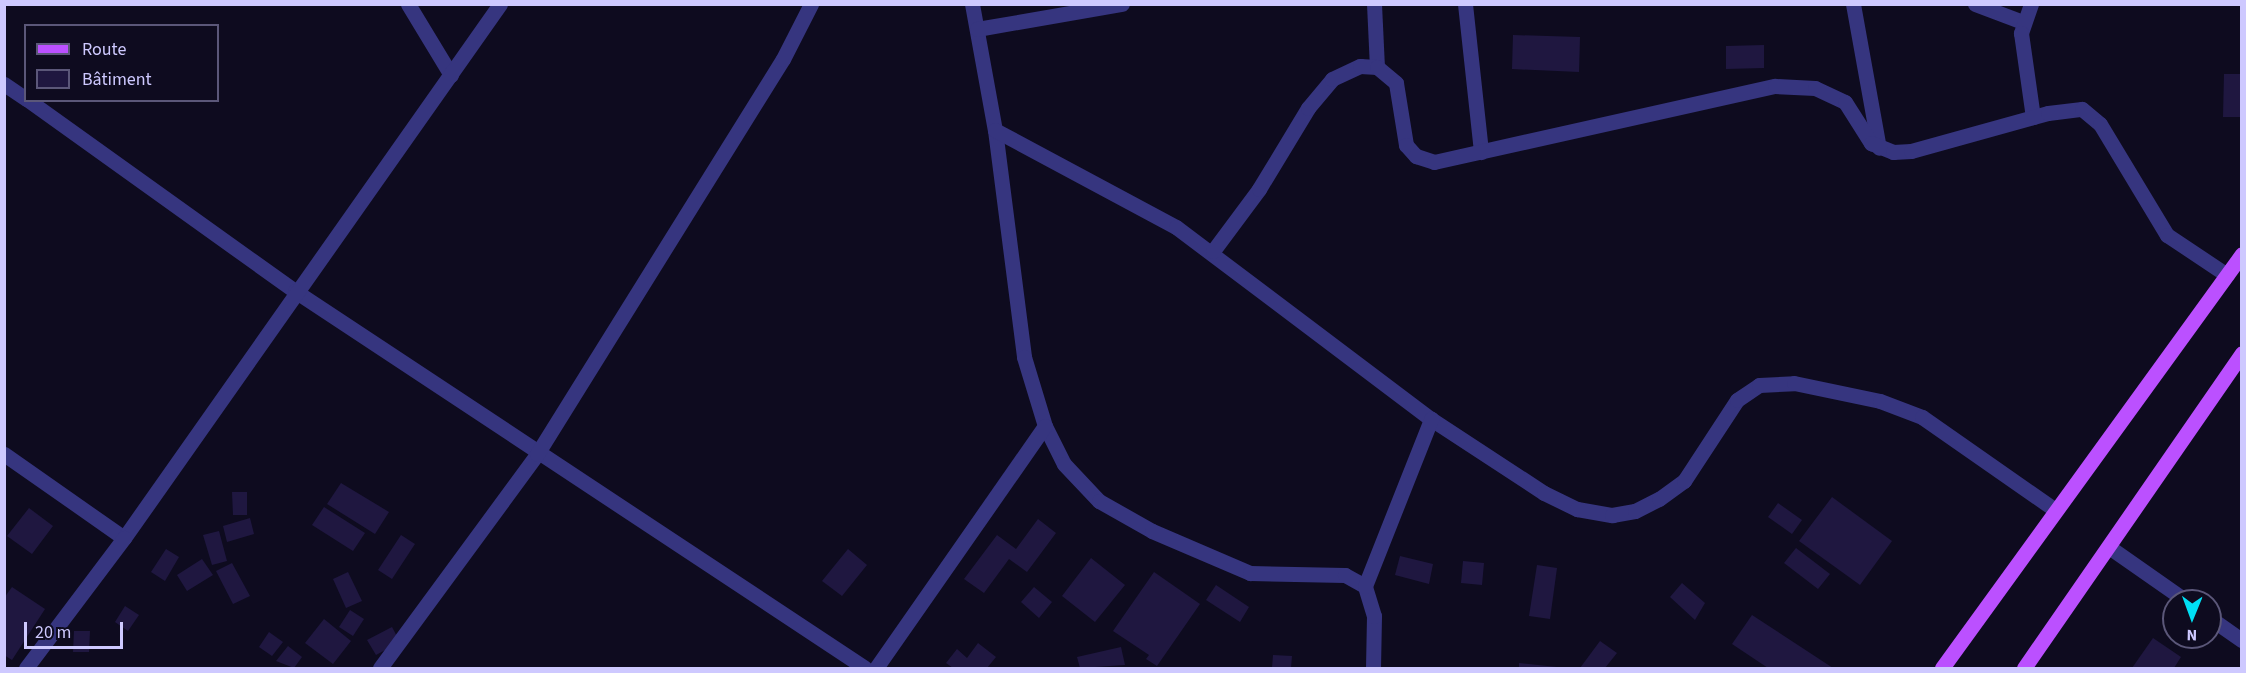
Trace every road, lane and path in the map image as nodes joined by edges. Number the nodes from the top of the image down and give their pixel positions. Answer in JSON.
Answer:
{"nodes":[{"id":1,"x":408,"y":4,"type":"edge"},
{"id":2,"x":500,"y":4,"type":"edge"},
{"id":3,"x":811,"y":4,"type":"edge"},
{"id":4,"x":972,"y":4,"type":"edge"},
{"id":5,"x":1122,"y":4,"type":"edge"},
{"id":6,"x":1374,"y":4,"type":"edge"},
{"id":7,"x":1465,"y":4,"type":"edge"},
{"id":8,"x":1853,"y":4,"type":"edge"},
{"id":9,"x":1975,"y":4,"type":"edge"},
{"id":10,"x":2031,"y":4,"type":"edge"},
{"id":11,"x":2023,"y":22,"type":"junction"},
{"id":12,"x":977,"y":29,"type":"junction"},
{"id":13,"x":1377,"y":66,"type":"junction"},
{"id":14,"x":451,"y":75,"type":"junction"},
{"id":15,"x":4,"y":84,"type":"edge"},
{"id":16,"x":24,"y":98,"type":"edge"},
{"id":17,"x":30,"y":102,"type":"edge"},
{"id":18,"x":2033,"y":117,"type":"junction"},
{"id":19,"x":994,"y":130,"type":"junction"},
{"id":20,"x":1879,"y":148,"type":"junction"},
{"id":21,"x":1481,"y":152,"type":"junction"},
{"id":22,"x":1213,"y":251,"type":"junction"},
{"id":23,"x":2241,"y":254,"type":"edge"},
{"id":24,"x":2227,"y":274,"type":"junction"},
{"id":25,"x":295,"y":291,"type":"junction"},
{"id":26,"x":2241,"y":353,"type":"edge"},
{"id":27,"x":1431,"y":418,"type":"junction"},
{"id":28,"x":1045,"y":426,"type":"junction"},
{"id":29,"x":4,"y":454,"type":"edge"},
{"id":30,"x":537,"y":454,"type":"junction"},
{"id":31,"x":2054,"y":509,"type":"junction"},
{"id":32,"x":124,"y":538,"type":"junction"},
{"id":33,"x":2109,"y":547,"type":"junction"},
{"id":34,"x":1365,"y":586,"type":"junction"},
{"id":35,"x":2169,"y":589,"type":"edge"},
{"id":36,"x":2222,"y":627,"type":"edge"},
{"id":37,"x":2241,"y":640,"type":"edge"},
{"id":38,"x":26,"y":669,"type":"edge"},
{"id":39,"x":380,"y":669,"type":"edge"},
{"id":40,"x":865,"y":669,"type":"edge"},
{"id":41,"x":876,"y":669,"type":"edge"},
{"id":42,"x":1373,"y":669,"type":"edge"},
{"id":43,"x":1942,"y":669,"type":"edge"},
{"id":44,"x":2024,"y":669,"type":"edge"}],
"edges":[{"from":1,"to":14,"type":"street"},
{"from":2,"to":14,"type":"street"},
{"from":3,"to":30,"type":"street"},
{"from":4,"to":12,"type":"street"},
{"from":5,"to":12,"type":"street"},
{"from":6,"to":13,"type":"street"},
{"from":7,"to":21,"type":"street"},
{"from":8,"to":20,"type":"street"},
{"from":9,"to":11,"type":"street"},
{"from":10,"to":11,"type":"street"},
{"from":11,"to":18,"type":"street"},
{"from":12,"to":19,"type":"street"},
{"from":13,"to":21,"type":"street"},
{"from":13,"to":22,"type":"street"},
{"from":14,"to":25,"type":"street"},
{"from":15,"to":16,"type":"street"},
{"from":17,"to":25,"type":"street"},
{"from":18,"to":20,"type":"street"},
{"from":18,"to":24,"type":"street"},
{"from":19,"to":22,"type":"street"},
{"from":19,"to":28,"type":"street"},
{"from":20,"to":21,"type":"street"},
{"from":22,"to":27,"type":"street"},
{"from":23,"to":24,"type":"main road"},
{"from":24,"to":31,"type":"main road"},
{"from":25,"to":30,"type":"street"},
{"from":25,"to":32,"type":"street"},
{"from":26,"to":33,"type":"main road"},
{"from":27,"to":31,"type":"street"},
{"from":27,"to":34,"type":"street"},
{"from":28,"to":34,"type":"street"},
{"from":28,"to":41,"type":"street"},
{"from":29,"to":32,"type":"street"},
{"from":30,"to":39,"type":"street"},
{"from":30,"to":40,"type":"street"},
{"from":31,"to":43,"type":"main road"},
{"from":32,"to":38,"type":"street"},
{"from":33,"to":35,"type":"street"},
{"from":33,"to":44,"type":"main road"},
{"from":34,"to":42,"type":"street"},
{"from":36,"to":37,"type":"street"}]}
